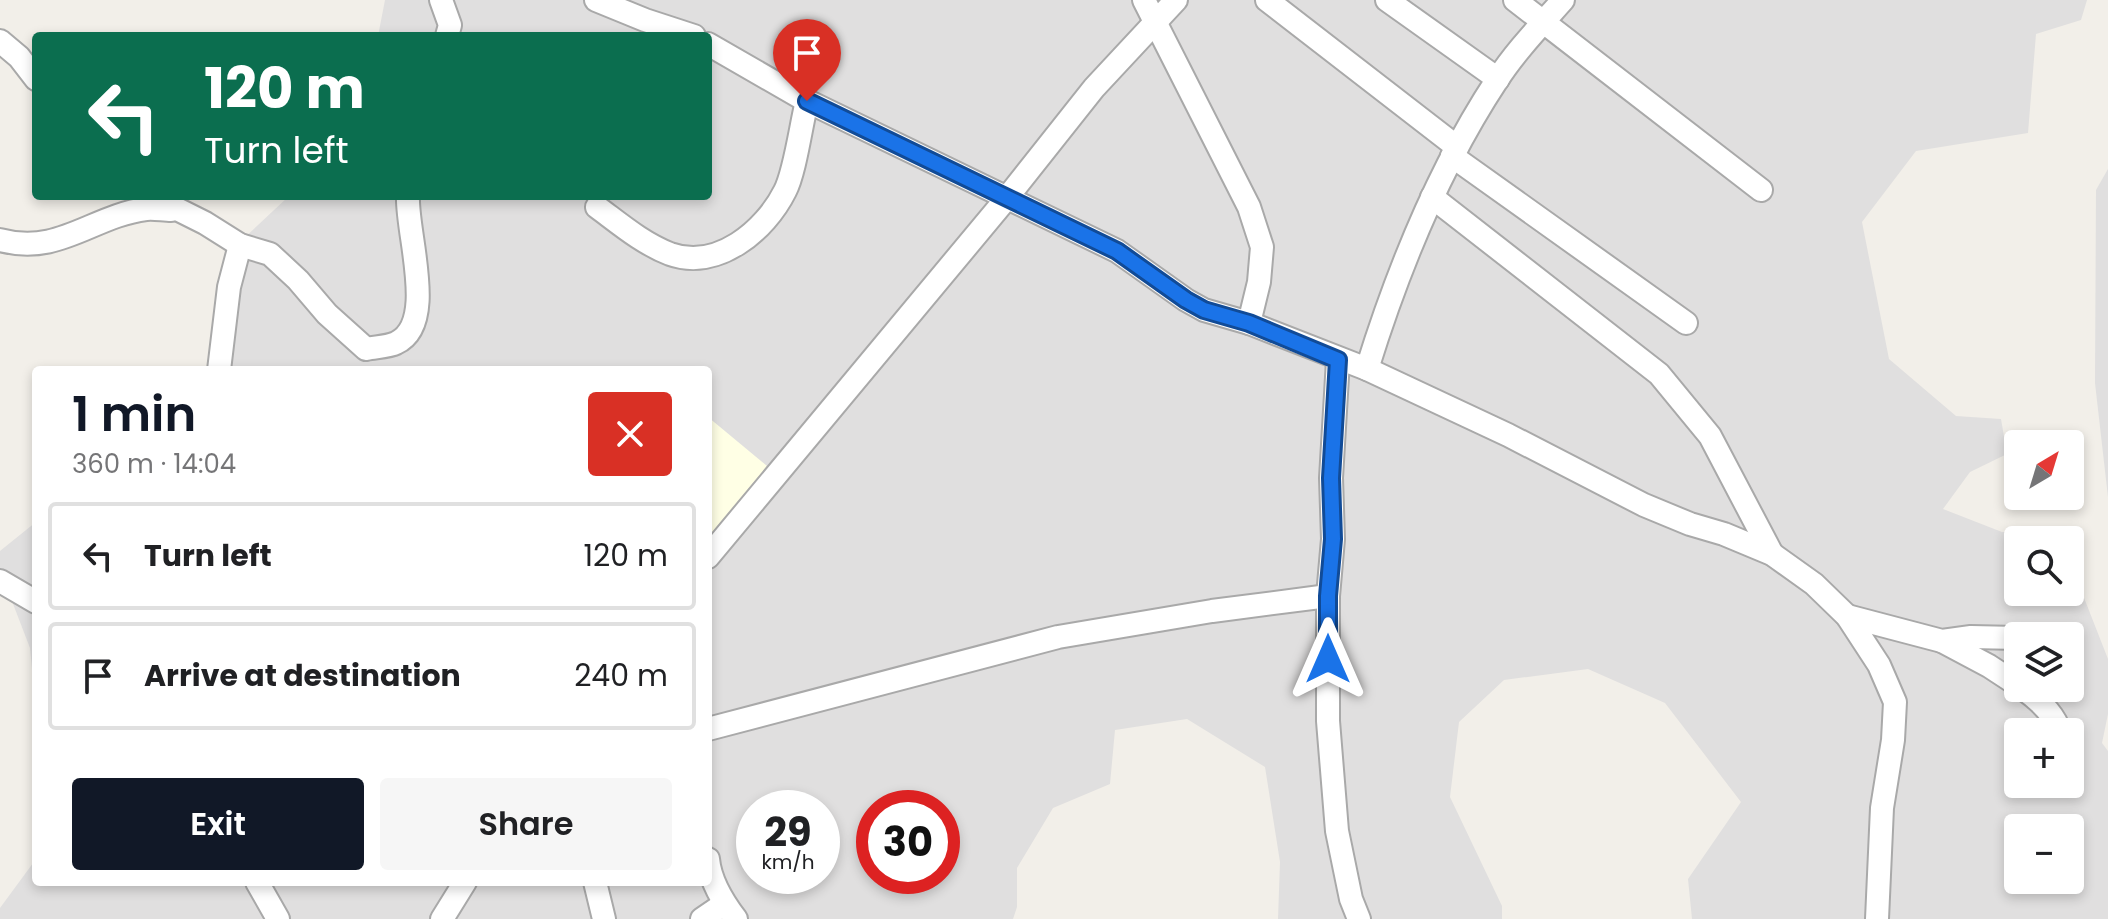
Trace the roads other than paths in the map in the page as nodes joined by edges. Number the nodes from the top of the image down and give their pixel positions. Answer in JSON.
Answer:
{"nodes":[{"id":1,"x":441,"y":0,"type":"edge"},
{"id":2,"x":596,"y":0,"type":"edge"},
{"id":3,"x":1144,"y":0,"type":"edge"},
{"id":4,"x":1176,"y":0,"type":"edge"},
{"id":5,"x":1267,"y":0,"type":"edge"},
{"id":6,"x":1387,"y":0,"type":"edge"},
{"id":7,"x":1515,"y":0,"type":"edge"},
{"id":8,"x":1563,"y":0,"type":"edge"},
{"id":9,"x":1155,"y":23,"type":"junction"},
{"id":10,"x":1543,"y":23,"type":"junction"},
{"id":11,"x":448,"y":32,"type":"edge"},
{"id":12,"x":682,"y":32,"type":"edge"},
{"id":13,"x":0,"y":41,"type":"edge"},
{"id":14,"x":712,"y":46,"type":"edge"},
{"id":15,"x":32,"y":74,"type":"edge"},
{"id":16,"x":1498,"y":79,"type":"junction"},
{"id":17,"x":807,"y":101,"type":"junction"},
{"id":18,"x":1454,"y":152,"type":"junction"},
{"id":19,"x":1761,"y":190,"type":"dead end"},
{"id":20,"x":1432,"y":197,"type":"junction"},
{"id":21,"x":1006,"y":199,"type":"junction"},
{"id":22,"x":158,"y":200,"type":"edge"},
{"id":23,"x":408,"y":200,"type":"edge"},
{"id":24,"x":597,"y":207,"type":"dead end"},
{"id":25,"x":176,"y":210,"type":"junction"},
{"id":26,"x":0,"y":240,"type":"edge"},
{"id":27,"x":240,"y":245,"type":"junction"},
{"id":28,"x":1249,"y":323,"type":"junction"},
{"id":29,"x":1686,"y":323,"type":"dead end"},
{"id":30,"x":1338,"y":360,"type":"junction"},
{"id":31,"x":219,"y":366,"type":"edge"},
{"id":32,"x":1367,"y":369,"type":"junction"},
{"id":33,"x":712,"y":552,"type":"edge"},
{"id":34,"x":1772,"y":554,"type":"junction"},
{"id":35,"x":0,"y":581,"type":"edge"},
{"id":36,"x":1328,"y":596,"type":"junction"},
{"id":37,"x":32,"y":600,"type":"edge"},
{"id":38,"x":1847,"y":616,"type":"junction"},
{"id":39,"x":2004,"y":638,"type":"edge"},
{"id":40,"x":1942,"y":641,"type":"junction"},
{"id":41,"x":2004,"y":676,"type":"edge"},
{"id":42,"x":2040,"y":702,"type":"edge"},
{"id":43,"x":2054,"y":718,"type":"edge"},
{"id":44,"x":712,"y":728,"type":"edge"},
{"id":45,"x":712,"y":874,"type":"edge"},
{"id":46,"x":259,"y":886,"type":"edge"},
{"id":47,"x":463,"y":886,"type":"edge"},
{"id":48,"x":596,"y":886,"type":"edge"},
{"id":49,"x":730,"y":911,"type":"edge"},
{"id":50,"x":278,"y":919,"type":"edge"},
{"id":51,"x":442,"y":919,"type":"edge"},
{"id":52,"x":604,"y":919,"type":"edge"},
{"id":53,"x":702,"y":919,"type":"edge"},
{"id":54,"x":1359,"y":919,"type":"edge"},
{"id":55,"x":1877,"y":919,"type":"edge"}],
"edges":[{"from":1,"to":11,"type":"street"},
{"from":2,"to":12,"type":"street"},
{"from":3,"to":9,"type":"street"},
{"from":4,"to":9,"type":"street"},
{"from":5,"to":18,"type":"street"},
{"from":6,"to":16,"type":"street"},
{"from":7,"to":10,"type":"street"},
{"from":8,"to":10,"type":"street"},
{"from":9,"to":21,"type":"street"},
{"from":9,"to":28,"type":"street"},
{"from":10,"to":16,"type":"street"},
{"from":10,"to":19,"type":"street"},
{"from":13,"to":15,"type":"street"},
{"from":14,"to":17,"type":"street"},
{"from":16,"to":18,"type":"street"},
{"from":17,"to":21,"type":"street"},
{"from":17,"to":24,"type":"street"},
{"from":18,"to":20,"type":"street"},
{"from":18,"to":29,"type":"street"},
{"from":20,"to":32,"type":"street"},
{"from":20,"to":34,"type":"street"},
{"from":21,"to":28,"type":"street"},
{"from":21,"to":33,"type":"street"},
{"from":22,"to":25,"type":"street"},
{"from":23,"to":27,"type":"street"},
{"from":25,"to":26,"type":"street"},
{"from":25,"to":27,"type":"street"},
{"from":27,"to":31,"type":"street"},
{"from":28,"to":30,"type":"street"},
{"from":30,"to":32,"type":"street"},
{"from":30,"to":36,"type":"street"},
{"from":32,"to":34,"type":"street"},
{"from":34,"to":38,"type":"street"},
{"from":35,"to":37,"type":"street"},
{"from":36,"to":44,"type":"street"},
{"from":36,"to":54,"type":"street"},
{"from":38,"to":40,"type":"street"},
{"from":38,"to":55,"type":"street"},
{"from":39,"to":40,"type":"street"},
{"from":40,"to":41,"type":"street"},
{"from":42,"to":43,"type":"street"},
{"from":45,"to":49,"type":"street"},
{"from":46,"to":50,"type":"street"},
{"from":47,"to":51,"type":"street"},
{"from":48,"to":52,"type":"street"},
{"from":49,"to":53,"type":"street"}]}
